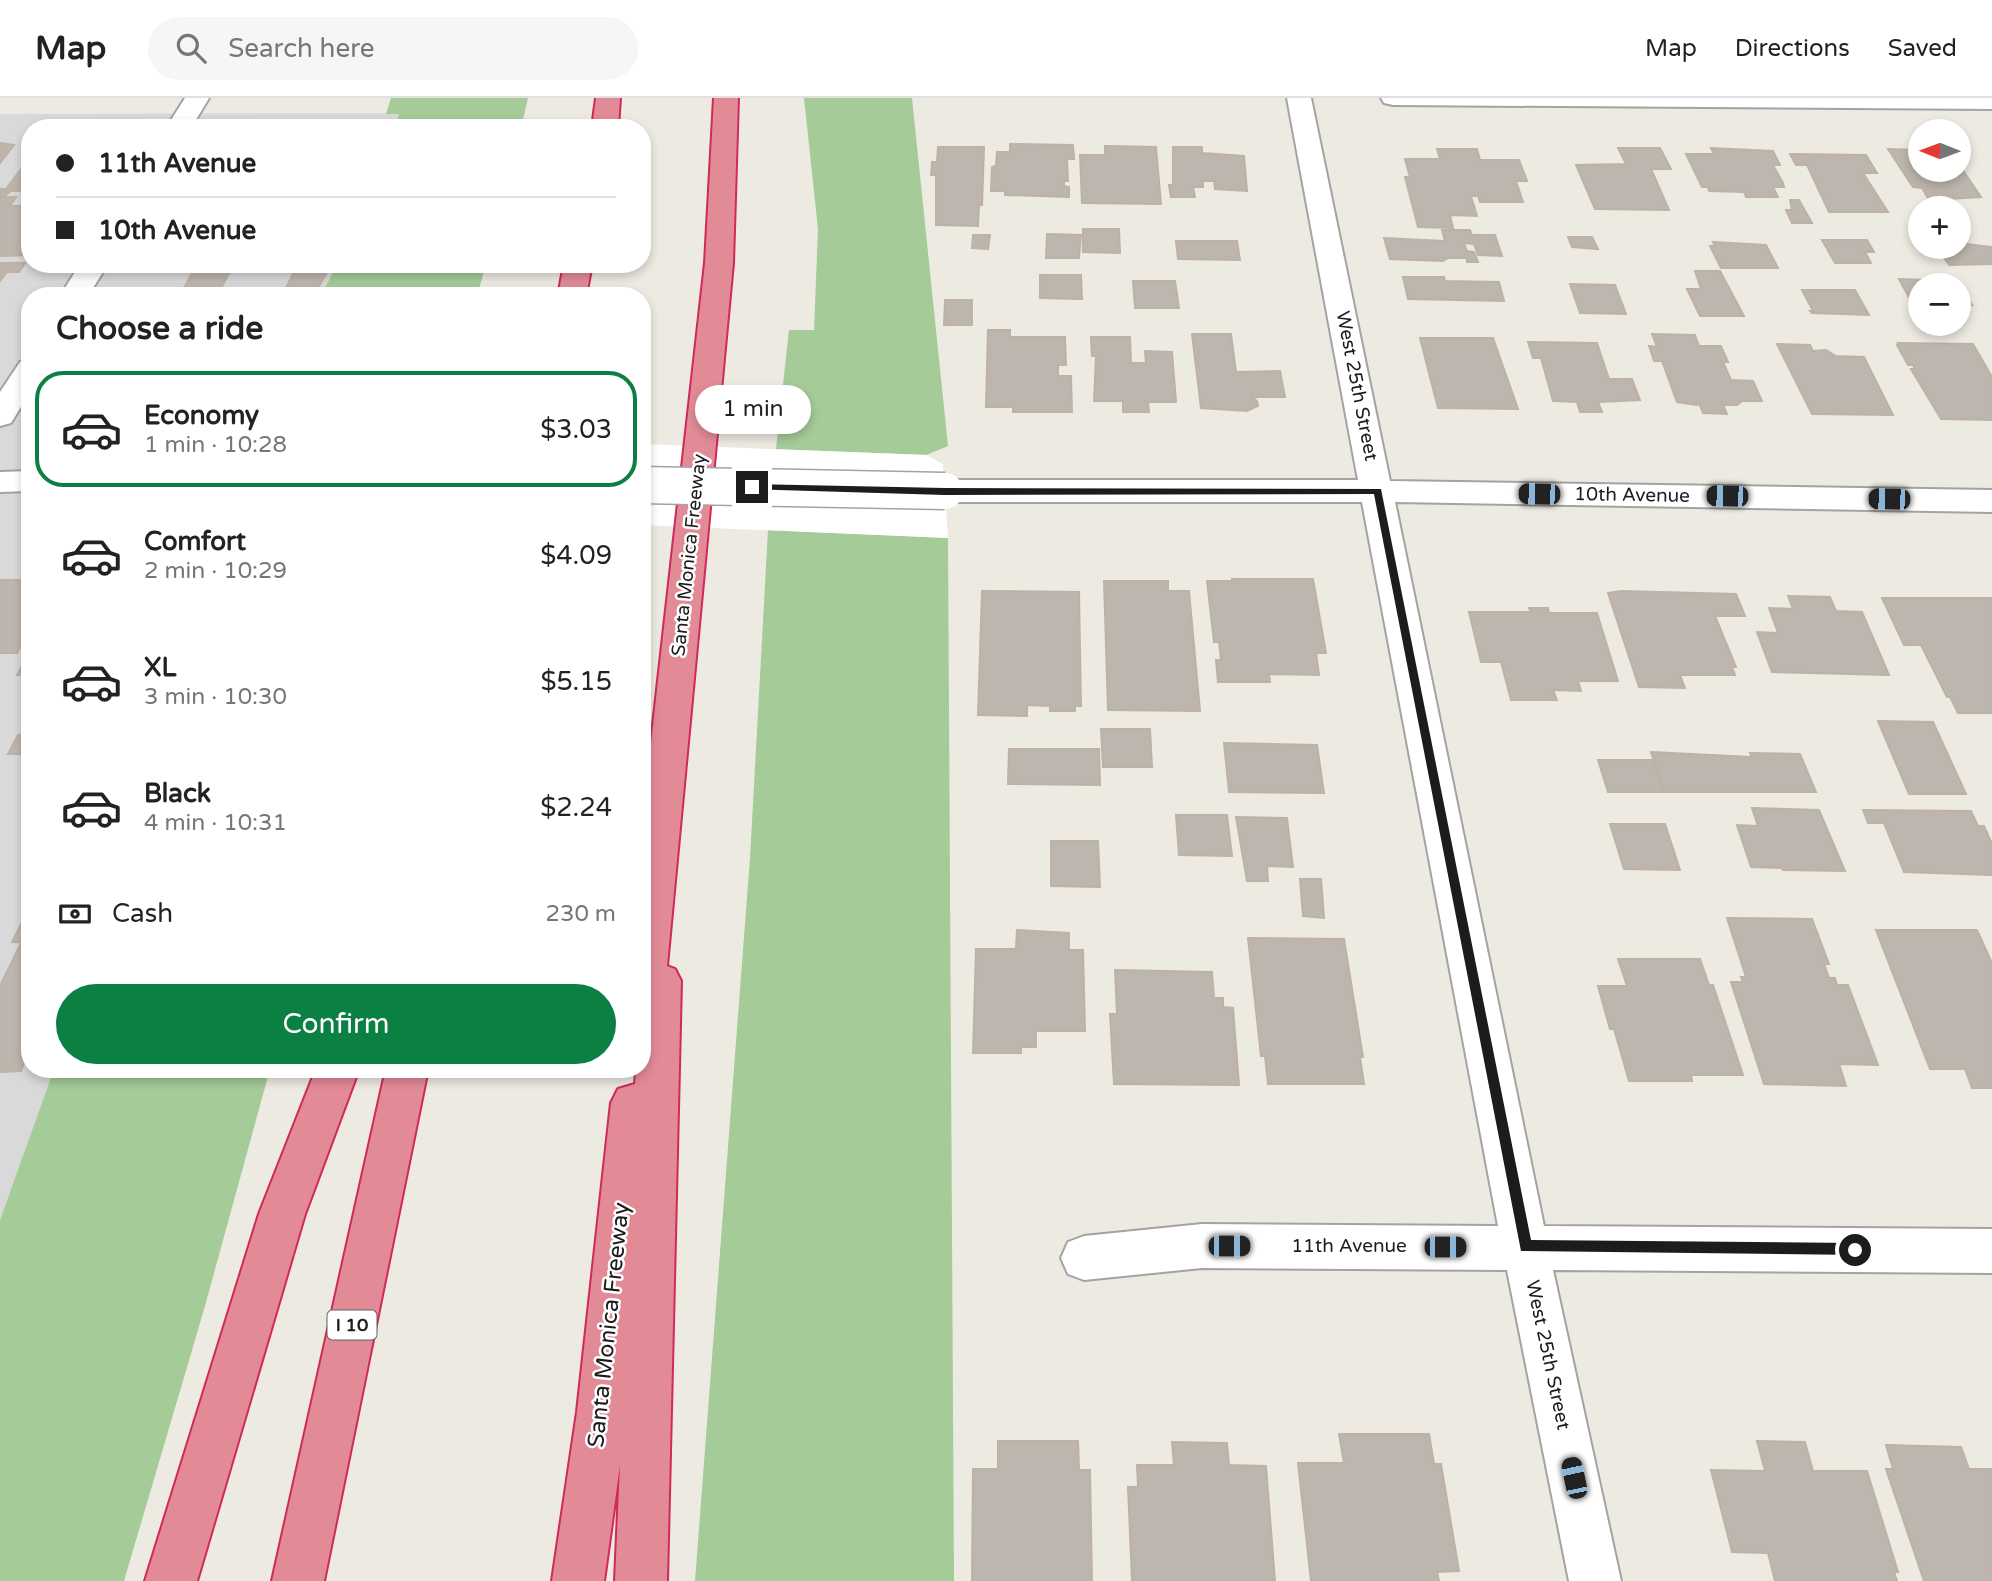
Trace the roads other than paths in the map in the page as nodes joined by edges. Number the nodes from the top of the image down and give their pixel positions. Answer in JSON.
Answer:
{"nodes":[{"id":1,"x":197,"y":98,"type":"edge"},
{"id":2,"x":608,"y":98,"type":"edge"},
{"id":3,"x":726,"y":98,"type":"edge"},
{"id":4,"x":1299,"y":98,"type":"edge"},
{"id":5,"x":1393,"y":98,"type":"edge"},
{"id":6,"x":1992,"y":102,"type":"edge"},
{"id":7,"x":184,"y":119,"type":"edge"},
{"id":8,"x":606,"y":119,"type":"edge"},
{"id":9,"x":21,"y":382,"type":"edge"},
{"id":10,"x":0,"y":416,"type":"edge"},
{"id":11,"x":21,"y":481,"type":"edge"},
{"id":12,"x":0,"y":482,"type":"edge"},
{"id":13,"x":651,"y":485,"type":"edge"},
{"id":14,"x":1378,"y":491,"type":"junction"},
{"id":15,"x":1992,"y":501,"type":"edge"},
{"id":16,"x":667,"y":769,"type":"junction"},
{"id":17,"x":651,"y":924,"type":"edge"},
{"id":18,"x":335,"y":1078,"type":"edge"},
{"id":19,"x":405,"y":1078,"type":"edge"},
{"id":20,"x":635,"y":1078,"type":"edge"},
{"id":21,"x":1525,"y":1247,"type":"junction"},
{"id":22,"x":1992,"y":1251,"type":"edge"},
{"id":23,"x":1084,"y":1258,"type":"dead end"},
{"id":24,"x":171,"y":1581,"type":"edge"},
{"id":25,"x":298,"y":1581,"type":"edge"},
{"id":26,"x":578,"y":1581,"type":"edge"},
{"id":27,"x":641,"y":1581,"type":"edge"},
{"id":28,"x":1595,"y":1581,"type":"edge"}],
"edges":[{"from":1,"to":7,"type":"street"},
{"from":2,"to":8,"type":"highway"},
{"from":3,"to":16,"type":"highway","name":"Santa Monica Freeway"},
{"from":4,"to":14,"type":"street","name":"West 25th Street"},
{"from":5,"to":6,"type":"street"},
{"from":9,"to":10,"type":"street"},
{"from":11,"to":12,"type":"street"},
{"from":13,"to":14,"type":"street","name":"10th Avenue","bridge":true},
{"from":14,"to":15,"type":"street","name":"10th Avenue"},
{"from":14,"to":21,"type":"street","name":"West 25th Street"},
{"from":16,"to":17,"type":"highway","name":"Santa Monica Freeway"},
{"from":16,"to":27,"type":"highway"},
{"from":18,"to":24,"type":"highway"},
{"from":19,"to":25,"type":"highway","number":"I 10"},
{"from":20,"to":26,"type":"highway","name":"Santa Monica Freeway"},
{"from":21,"to":22,"type":"street","name":"11th Avenue"},
{"from":21,"to":23,"type":"street","name":"11th Avenue"},
{"from":21,"to":28,"type":"street","name":"West 25th Street"}]}
